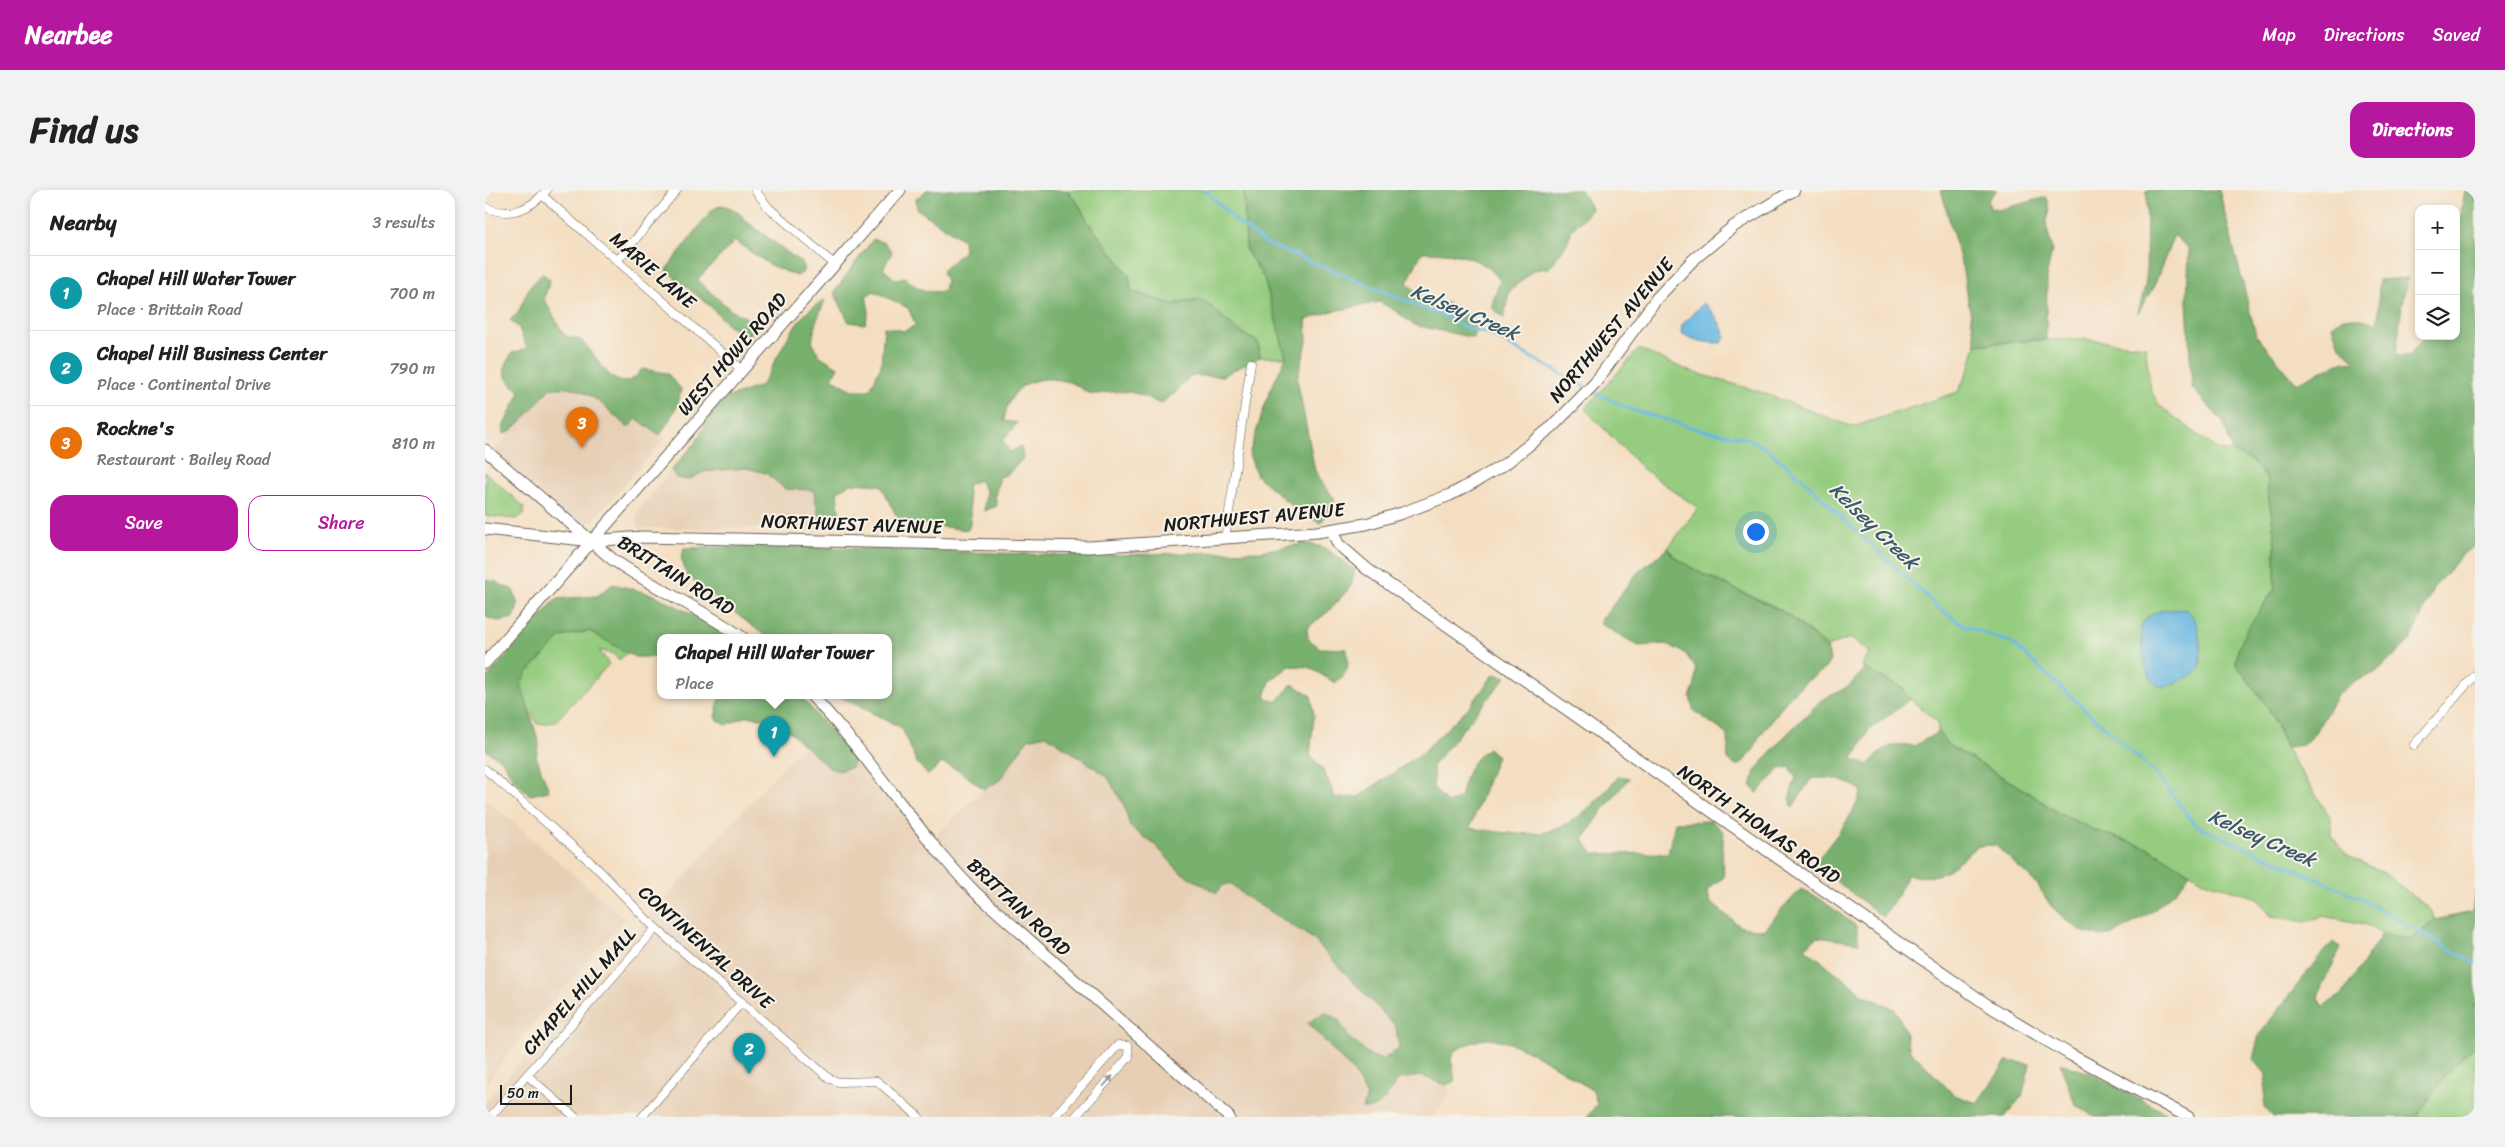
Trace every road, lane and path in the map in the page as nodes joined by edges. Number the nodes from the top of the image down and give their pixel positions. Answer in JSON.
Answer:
{"nodes":[{"id":1,"x":677,"y":190,"type":"edge"},
{"id":2,"x":755,"y":190,"type":"edge"},
{"id":3,"x":900,"y":190,"type":"edge"},
{"id":4,"x":1794,"y":190,"type":"edge"},
{"id":5,"x":544,"y":193,"type":"edge"},
{"id":6,"x":485,"y":207,"type":"edge"},
{"id":7,"x":617,"y":261,"type":"junction"},
{"id":8,"x":834,"y":264,"type":"junction"},
{"id":9,"x":1251,"y":363,"type":"dead end"},
{"id":10,"x":742,"y":370,"type":"junction"},
{"id":11,"x":485,"y":450,"type":"edge"},
{"id":12,"x":485,"y":529,"type":"edge"},
{"id":13,"x":1332,"y":530,"type":"junction"},
{"id":14,"x":1225,"y":539,"type":"junction"},
{"id":15,"x":592,"y":542,"type":"junction"},
{"id":16,"x":737,"y":634,"type":"edge"},
{"id":17,"x":485,"y":663,"type":"edge"},
{"id":18,"x":2475,"y":675,"type":"edge"},
{"id":19,"x":816,"y":699,"type":"edge"},
{"id":20,"x":2414,"y":745,"type":"dead end"},
{"id":21,"x":485,"y":769,"type":"edge"},
{"id":22,"x":656,"y":928,"type":"junction"},
{"id":23,"x":741,"y":1002,"type":"junction"},
{"id":24,"x":1137,"y":1036,"type":"junction"},
{"id":25,"x":1128,"y":1046,"type":"junction"},
{"id":26,"x":527,"y":1075,"type":"junction"},
{"id":27,"x":490,"y":1117,"type":"edge"},
{"id":28,"x":575,"y":1117,"type":"edge"},
{"id":29,"x":642,"y":1117,"type":"edge"},
{"id":30,"x":919,"y":1117,"type":"edge"},
{"id":31,"x":1054,"y":1117,"type":"edge"},
{"id":32,"x":1075,"y":1117,"type":"edge"},
{"id":33,"x":1229,"y":1117,"type":"edge"},
{"id":34,"x":2188,"y":1117,"type":"edge"}],
"edges":[{"from":1,"to":7,"type":"street"},
{"from":2,"to":8,"type":"street"},
{"from":3,"to":8,"type":"street","name":"WEST HOWE ROAD"},
{"from":4,"to":13,"type":"street","name":"NORTHWEST AVENUE"},
{"from":5,"to":6,"type":"street"},
{"from":5,"to":7,"type":"street","name":"MARIE LANE"},
{"from":7,"to":10,"type":"street","name":"MARIE LANE"},
{"from":8,"to":10,"type":"street","name":"WEST HOWE ROAD"},
{"from":9,"to":14,"type":"street"},
{"from":10,"to":15,"type":"street","name":"WEST HOWE ROAD"},
{"from":11,"to":15,"type":"street","name":"BRITTAIN ROAD"},
{"from":12,"to":15,"type":"street","name":"NORTHWEST AVENUE"},
{"from":13,"to":14,"type":"street","name":"NORTHWEST AVENUE"},
{"from":13,"to":34,"type":"street","name":"NORTH THOMAS ROAD"},
{"from":14,"to":15,"type":"street","name":"NORTHWEST AVENUE"},
{"from":15,"to":16,"type":"street","name":"BRITTAIN ROAD"},
{"from":15,"to":17,"type":"street","name":"WEST HOWE ROAD"},
{"from":18,"to":20,"type":"street"},
{"from":19,"to":24,"type":"street","name":"BRITTAIN ROAD"},
{"from":21,"to":22,"type":"street","name":"CONTINENTAL DRIVE"},
{"from":22,"to":23,"type":"street","name":"CONTINENTAL DRIVE"},
{"from":22,"to":26,"type":"street","name":"CHAPEL HILL MALL"},
{"from":23,"to":29,"type":"street"},
{"from":23,"to":30,"type":"street","name":"CONTINENTAL DRIVE"},
{"from":24,"to":25,"type":"street"},
{"from":24,"to":33,"type":"street","name":"BRITTAIN ROAD"},
{"from":25,"to":31,"type":"street"},
{"from":32,"to":25,"type":"street","one_way":true},
{"from":26,"to":27,"type":"street","name":"CHAPEL HILL MALL"},
{"from":26,"to":28,"type":"street","name":"CHAPEL HILL MALL"}]}
